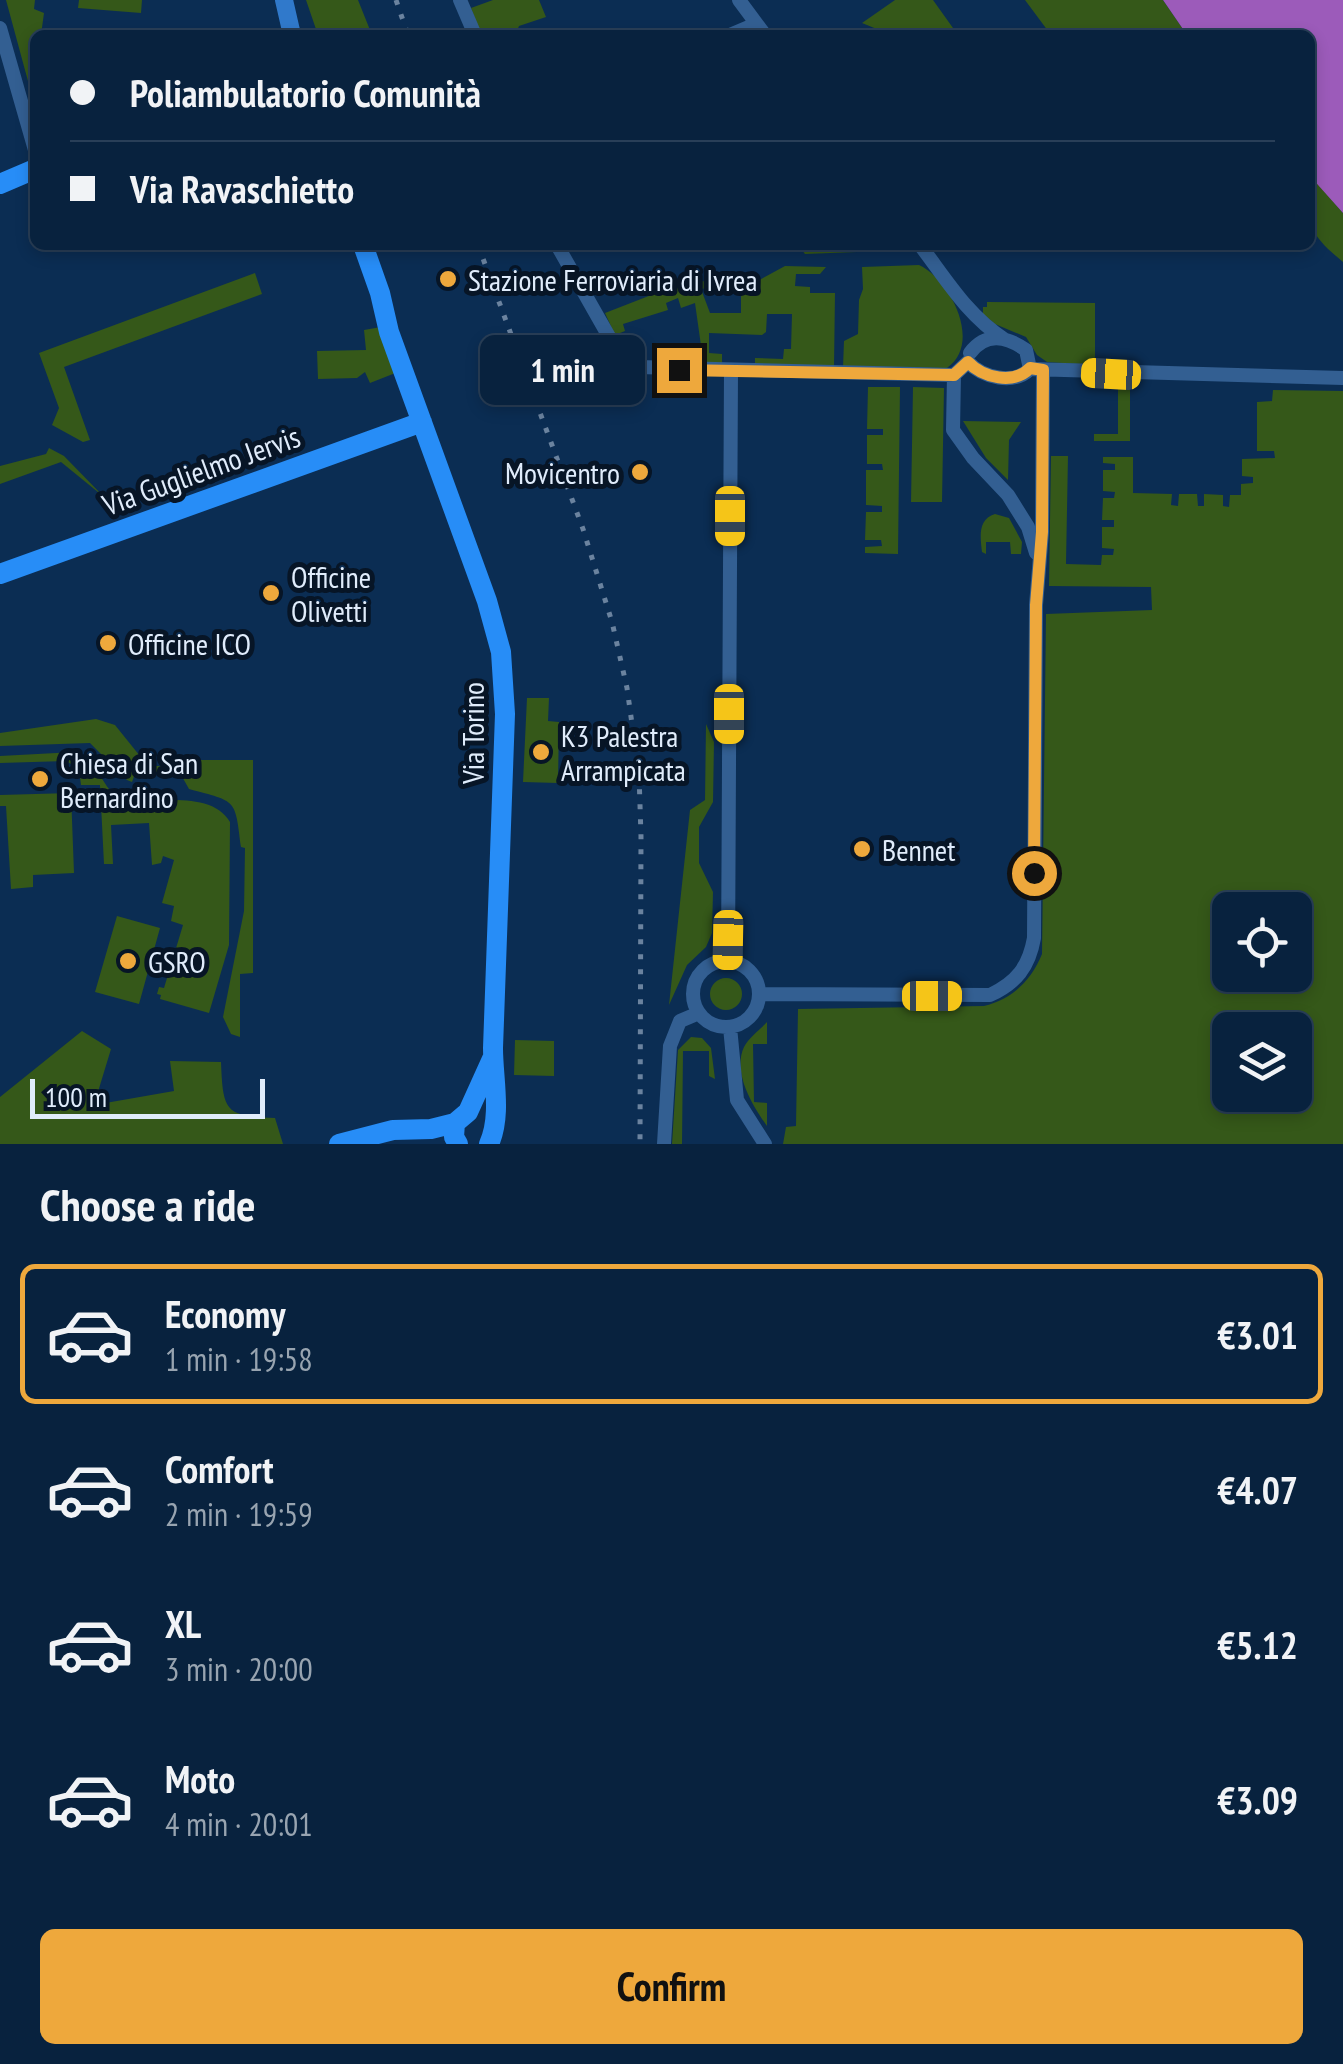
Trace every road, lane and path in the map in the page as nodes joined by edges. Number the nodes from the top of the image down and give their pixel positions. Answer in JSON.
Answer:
{"nodes":[{"id":1,"x":284,"y":0,"type":"edge"},
{"id":2,"x":460,"y":0,"type":"edge"},
{"id":3,"x":739,"y":0,"type":"edge"},
{"id":4,"x":0,"y":28,"type":"edge"},
{"id":5,"x":291,"y":30,"type":"edge"},
{"id":6,"x":473,"y":30,"type":"edge"},
{"id":7,"x":761,"y":30,"type":"edge"},
{"id":8,"x":30,"y":133,"type":"edge"},
{"id":9,"x":30,"y":171,"type":"edge"},
{"id":10,"x":0,"y":184,"type":"edge"},
{"id":11,"x":365,"y":250,"type":"edge"},
{"id":12,"x":560,"y":250,"type":"edge"},
{"id":13,"x":924,"y":250,"type":"edge"},
{"id":14,"x":961,"y":301,"type":"junction"},
{"id":15,"x":1004,"y":338,"type":"junction"},
{"id":16,"x":969,"y":357,"type":"junction"},
{"id":17,"x":1037,"y":369,"type":"junction"},
{"id":18,"x":731,"y":371,"type":"junction"},
{"id":19,"x":954,"y":375,"type":"junction"},
{"id":20,"x":1343,"y":378,"type":"edge"},
{"id":21,"x":422,"y":422,"type":"junction"},
{"id":22,"x":1037,"y":558,"type":"junction"},
{"id":23,"x":0,"y":574,"type":"edge"},
{"id":24,"x":728,"y":962,"type":"junction"},
{"id":25,"x":759,"y":994,"type":"junction"},
{"id":26,"x":699,"y":1013,"type":"junction"},
{"id":27,"x":730,"y":1027,"type":"junction"},
{"id":28,"x":493,"y":1057,"type":"junction"},
{"id":29,"x":460,"y":1126,"type":"edge"},
{"id":30,"x":491,"y":1135,"type":"edge"},
{"id":31,"x":373,"y":1136,"type":"junction"},
{"id":32,"x":339,"y":1144,"type":"edge"},
{"id":33,"x":438,"y":1144,"type":"edge"},
{"id":34,"x":664,"y":1144,"type":"edge"},
{"id":35,"x":765,"y":1144,"type":"edge"}],
"edges":[{"from":1,"to":5,"type":"main road"},
{"from":2,"to":6,"type":"street"},
{"from":3,"to":7,"type":"street"},
{"from":4,"to":8,"type":"street"},
{"from":9,"to":10,"type":"main road"},
{"from":11,"to":21,"type":"main road","name":"Via Torino"},
{"from":12,"to":18,"type":"street"},
{"from":13,"to":14,"type":"street"},
{"from":14,"to":15,"type":"street"},
{"from":14,"to":16,"type":"street"},
{"from":15,"to":16,"type":"street"},
{"from":15,"to":17,"type":"street"},
{"from":16,"to":17,"type":"street"},
{"from":16,"to":19,"type":"street"},
{"from":17,"to":20,"type":"street"},
{"from":17,"to":22,"type":"street"},
{"from":18,"to":19,"type":"street"},
{"from":18,"to":24,"type":"street"},
{"from":19,"to":22,"type":"street"},
{"from":21,"to":23,"type":"main road","name":"Via Guglielmo Jervis"},
{"from":21,"to":28,"type":"main road","name":"Via Torino"},
{"from":22,"to":25,"type":"street"},
{"from":24,"to":25,"type":"street"},
{"from":24,"to":26,"type":"street"},
{"from":25,"to":27,"type":"street"},
{"from":26,"to":27,"type":"street"},
{"from":26,"to":34,"type":"street"},
{"from":27,"to":35,"type":"street"},
{"from":28,"to":29,"type":"main road","name":"Via Torino"},
{"from":28,"to":30,"type":"main road","name":"Via Torino"},
{"from":29,"to":30,"type":"main road","name":"Via Torino"},
{"from":29,"to":31,"type":"main road"},
{"from":31,"to":32,"type":"main road"},
{"from":31,"to":33,"type":"main road"}]}
